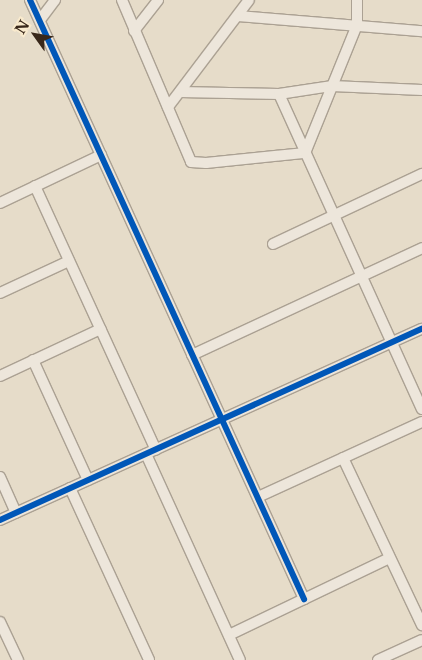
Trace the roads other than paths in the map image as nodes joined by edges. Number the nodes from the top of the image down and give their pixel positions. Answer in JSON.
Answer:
{"nodes":[{"id":1,"x":30,"y":0,"type":"edge"},
{"id":2,"x":55,"y":0,"type":"edge"},
{"id":3,"x":122,"y":0,"type":"edge"},
{"id":4,"x":158,"y":0,"type":"edge"},
{"id":5,"x":249,"y":0,"type":"edge"},
{"id":6,"x":357,"y":0,"type":"edge"},
{"id":7,"x":238,"y":16,"type":"junction"},
{"id":8,"x":40,"y":20,"type":"junction"},
{"id":9,"x":356,"y":25,"type":"junction"},
{"id":10,"x":134,"y":31,"type":"junction"},
{"id":11,"x":422,"y":31,"type":"edge"},
{"id":12,"x":332,"y":86,"type":"junction"},
{"id":13,"x":422,"y":90,"type":"edge"},
{"id":14,"x":180,"y":92,"type":"junction"},
{"id":15,"x":279,"y":94,"type":"junction"},
{"id":16,"x":168,"y":107,"type":"junction"},
{"id":17,"x":305,"y":152,"type":"junction"},
{"id":18,"x":101,"y":155,"type":"junction"},
{"id":19,"x":422,"y":174,"type":"edge"},
{"id":20,"x":35,"y":186,"type":"junction"},
{"id":21,"x":0,"y":203,"type":"edge"},
{"id":22,"x":334,"y":215,"type":"junction"},
{"id":23,"x":273,"y":244,"type":"dead end"},
{"id":24,"x":422,"y":248,"type":"edge"},
{"id":25,"x":69,"y":261,"type":"junction"},
{"id":26,"x":361,"y":276,"type":"junction"},
{"id":27,"x":0,"y":293,"type":"edge"},
{"id":28,"x":100,"y":329,"type":"junction"},
{"id":29,"x":422,"y":329,"type":"edge"},
{"id":30,"x":392,"y":343,"type":"junction"},
{"id":31,"x":192,"y":355,"type":"junction"},
{"id":32,"x":33,"y":360,"type":"junction"},
{"id":33,"x":0,"y":376,"type":"edge"},
{"id":34,"x":422,"y":409,"type":"edge"},
{"id":35,"x":222,"y":420,"type":"junction"},
{"id":36,"x":422,"y":422,"type":"edge"},
{"id":37,"x":151,"y":452,"type":"junction"},
{"id":38,"x":343,"y":458,"type":"junction"},
{"id":39,"x":0,"y":477,"type":"edge"},
{"id":40,"x":88,"y":480,"type":"junction"},
{"id":41,"x":70,"y":488,"type":"junction"},
{"id":42,"x":258,"y":497,"type":"junction"},
{"id":43,"x":16,"y":513,"type":"junction"},
{"id":44,"x":0,"y":520,"type":"edge"},
{"id":45,"x":390,"y":558,"type":"junction"},
{"id":46,"x":304,"y":599,"type":"junction"},
{"id":47,"x":0,"y":622,"type":"edge"},
{"id":48,"x":422,"y":625,"type":"edge"},
{"id":49,"x":229,"y":635,"type":"junction"},
{"id":50,"x":422,"y":640,"type":"edge"},
{"id":51,"x":18,"y":660,"type":"edge"},
{"id":52,"x":149,"y":660,"type":"edge"},
{"id":53,"x":240,"y":660,"type":"edge"},
{"id":54,"x":378,"y":660,"type":"edge"}],
"edges":[{"from":1,"to":8,"type":"street"},
{"from":2,"to":8,"type":"street"},
{"from":3,"to":10,"type":"street"},
{"from":4,"to":10,"type":"street"},
{"from":5,"to":7,"type":"street"},
{"from":6,"to":9,"type":"street"},
{"from":7,"to":9,"type":"street"},
{"from":7,"to":14,"type":"street"},
{"from":8,"to":18,"type":"street"},
{"from":9,"to":11,"type":"street"},
{"from":9,"to":12,"type":"street"},
{"from":10,"to":16,"type":"street"},
{"from":12,"to":13,"type":"street"},
{"from":12,"to":15,"type":"street"},
{"from":12,"to":17,"type":"street"},
{"from":14,"to":15,"type":"street"},
{"from":14,"to":16,"type":"street"},
{"from":15,"to":17,"type":"street"},
{"from":16,"to":17,"type":"street"},
{"from":17,"to":22,"type":"street"},
{"from":18,"to":20,"type":"street"},
{"from":18,"to":31,"type":"street"},
{"from":19,"to":22,"type":"street"},
{"from":20,"to":21,"type":"street"},
{"from":20,"to":25,"type":"street"},
{"from":22,"to":23,"type":"street"},
{"from":22,"to":26,"type":"street"},
{"from":24,"to":26,"type":"street"},
{"from":25,"to":27,"type":"street"},
{"from":25,"to":28,"type":"street"},
{"from":26,"to":30,"type":"street"},
{"from":26,"to":31,"type":"street"},
{"from":28,"to":32,"type":"street"},
{"from":28,"to":37,"type":"street"},
{"from":29,"to":30,"type":"street"},
{"from":30,"to":34,"type":"street"},
{"from":30,"to":35,"type":"street"},
{"from":31,"to":35,"type":"street"},
{"from":32,"to":33,"type":"street"},
{"from":32,"to":40,"type":"street"},
{"from":35,"to":37,"type":"street"},
{"from":35,"to":42,"type":"street"},
{"from":36,"to":38,"type":"street"},
{"from":37,"to":40,"type":"street"},
{"from":37,"to":49,"type":"street"},
{"from":38,"to":42,"type":"street"},
{"from":38,"to":45,"type":"street"},
{"from":39,"to":43,"type":"street"},
{"from":40,"to":41,"type":"street"},
{"from":41,"to":43,"type":"street"},
{"from":41,"to":52,"type":"street"},
{"from":42,"to":46,"type":"street"},
{"from":43,"to":44,"type":"street"},
{"from":45,"to":46,"type":"street"},
{"from":45,"to":48,"type":"street"},
{"from":46,"to":49,"type":"street"},
{"from":47,"to":51,"type":"street"},
{"from":49,"to":53,"type":"street"},
{"from":50,"to":54,"type":"street"}]}
